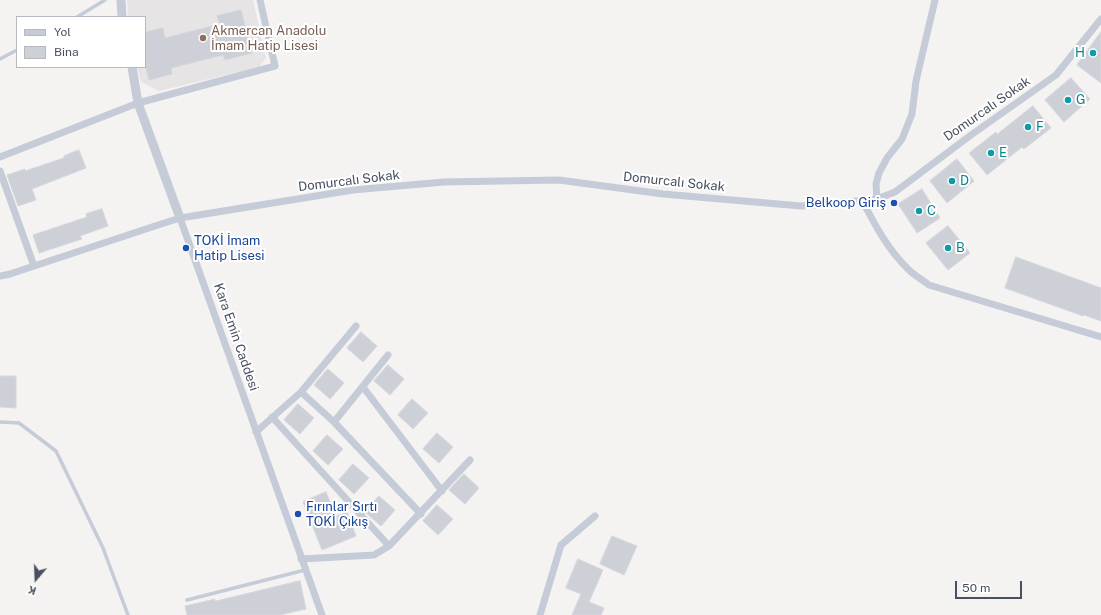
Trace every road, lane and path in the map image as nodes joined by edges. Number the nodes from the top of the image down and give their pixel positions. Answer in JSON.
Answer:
{"nodes":[{"id":1,"x":106,"y":0,"type":"edge"},
{"id":2,"x":121,"y":0,"type":"edge"},
{"id":3,"x":260,"y":0,"type":"edge"},
{"id":4,"x":935,"y":0,"type":"edge"},
{"id":5,"x":79,"y":16,"type":"edge"},
{"id":6,"x":122,"y":16,"type":"edge"},
{"id":7,"x":1101,"y":19,"type":"edge"},
{"id":8,"x":16,"y":51,"type":"edge"},
{"id":9,"x":0,"y":59,"type":"edge"},
{"id":10,"x":132,"y":68,"type":"edge"},
{"id":11,"x":138,"y":103,"type":"junction"},
{"id":12,"x":0,"y":157,"type":"edge"},
{"id":13,"x":0,"y":171,"type":"edge"},
{"id":14,"x":878,"y":199,"type":"junction"},
{"id":15,"x":862,"y":200,"type":"junction"},
{"id":16,"x":180,"y":218,"type":"junction"},
{"id":17,"x":34,"y":266,"type":"junction"},
{"id":18,"x":0,"y":276,"type":"edge"},
{"id":19,"x":356,"y":326,"type":"dead end"},
{"id":20,"x":1101,"y":336,"type":"edge"},
{"id":21,"x":388,"y":355,"type":"dead end"},
{"id":22,"x":363,"y":387,"type":"junction"},
{"id":23,"x":301,"y":392,"type":"junction"},
{"id":24,"x":272,"y":417,"type":"junction"},
{"id":25,"x":0,"y":422,"type":"edge"},
{"id":26,"x":334,"y":422,"type":"junction"},
{"id":27,"x":256,"y":432,"type":"junction"},
{"id":28,"x":470,"y":460,"type":"dead end"},
{"id":29,"x":442,"y":491,"type":"junction"},
{"id":30,"x":421,"y":514,"type":"junction"},
{"id":31,"x":595,"y":516,"type":"dead end"},
{"id":32,"x":389,"y":546,"type":"junction"},
{"id":33,"x":301,"y":559,"type":"junction"},
{"id":34,"x":305,"y":570,"type":"junction"},
{"id":35,"x":186,"y":600,"type":"dead end"},
{"id":36,"x":128,"y":615,"type":"edge"},
{"id":37,"x":322,"y":615,"type":"edge"},
{"id":38,"x":540,"y":615,"type":"edge"}],
"edges":[{"from":1,"to":5,"type":"lane"},
{"from":2,"to":6,"type":"street"},
{"from":3,"to":11,"type":"street"},
{"from":4,"to":14,"type":"street"},
{"from":7,"to":14,"type":"street","name":"Domurcalı Sokak"},
{"from":8,"to":9,"type":"lane"},
{"from":10,"to":11,"type":"street","name":"Kara Emin Caddesi"},
{"from":11,"to":12,"type":"street"},
{"from":11,"to":16,"type":"street","name":"Kara Emin Caddesi"},
{"from":13,"to":17,"type":"street"},
{"from":14,"to":15,"type":"street","name":"Domurcalı Sokak"},
{"from":15,"to":16,"type":"street","name":"Domurcalı Sokak"},
{"from":15,"to":20,"type":"street"},
{"from":16,"to":17,"type":"street","name":"Domurcalı Sokak"},
{"from":16,"to":27,"type":"street","name":"Kara Emin Caddesi"},
{"from":17,"to":18,"type":"street","name":"Domurcalı Sokak"},
{"from":19,"to":23,"type":"street"},
{"from":21,"to":22,"type":"street"},
{"from":22,"to":26,"type":"street"},
{"from":22,"to":29,"type":"street"},
{"from":23,"to":24,"type":"street"},
{"from":23,"to":26,"type":"street"},
{"from":24,"to":27,"type":"street"},
{"from":24,"to":32,"type":"street"},
{"from":25,"to":36,"type":"lane"},
{"from":26,"to":30,"type":"street"},
{"from":27,"to":33,"type":"street","name":"Kara Emin Caddesi"},
{"from":28,"to":29,"type":"street"},
{"from":29,"to":30,"type":"street"},
{"from":30,"to":32,"type":"street"},
{"from":31,"to":38,"type":"street"},
{"from":32,"to":33,"type":"street"},
{"from":33,"to":34,"type":"street","name":"Kara Emin Caddesi"},
{"from":34,"to":35,"type":"lane"},
{"from":34,"to":37,"type":"street","name":"Kara Emin Caddesi"}]}
